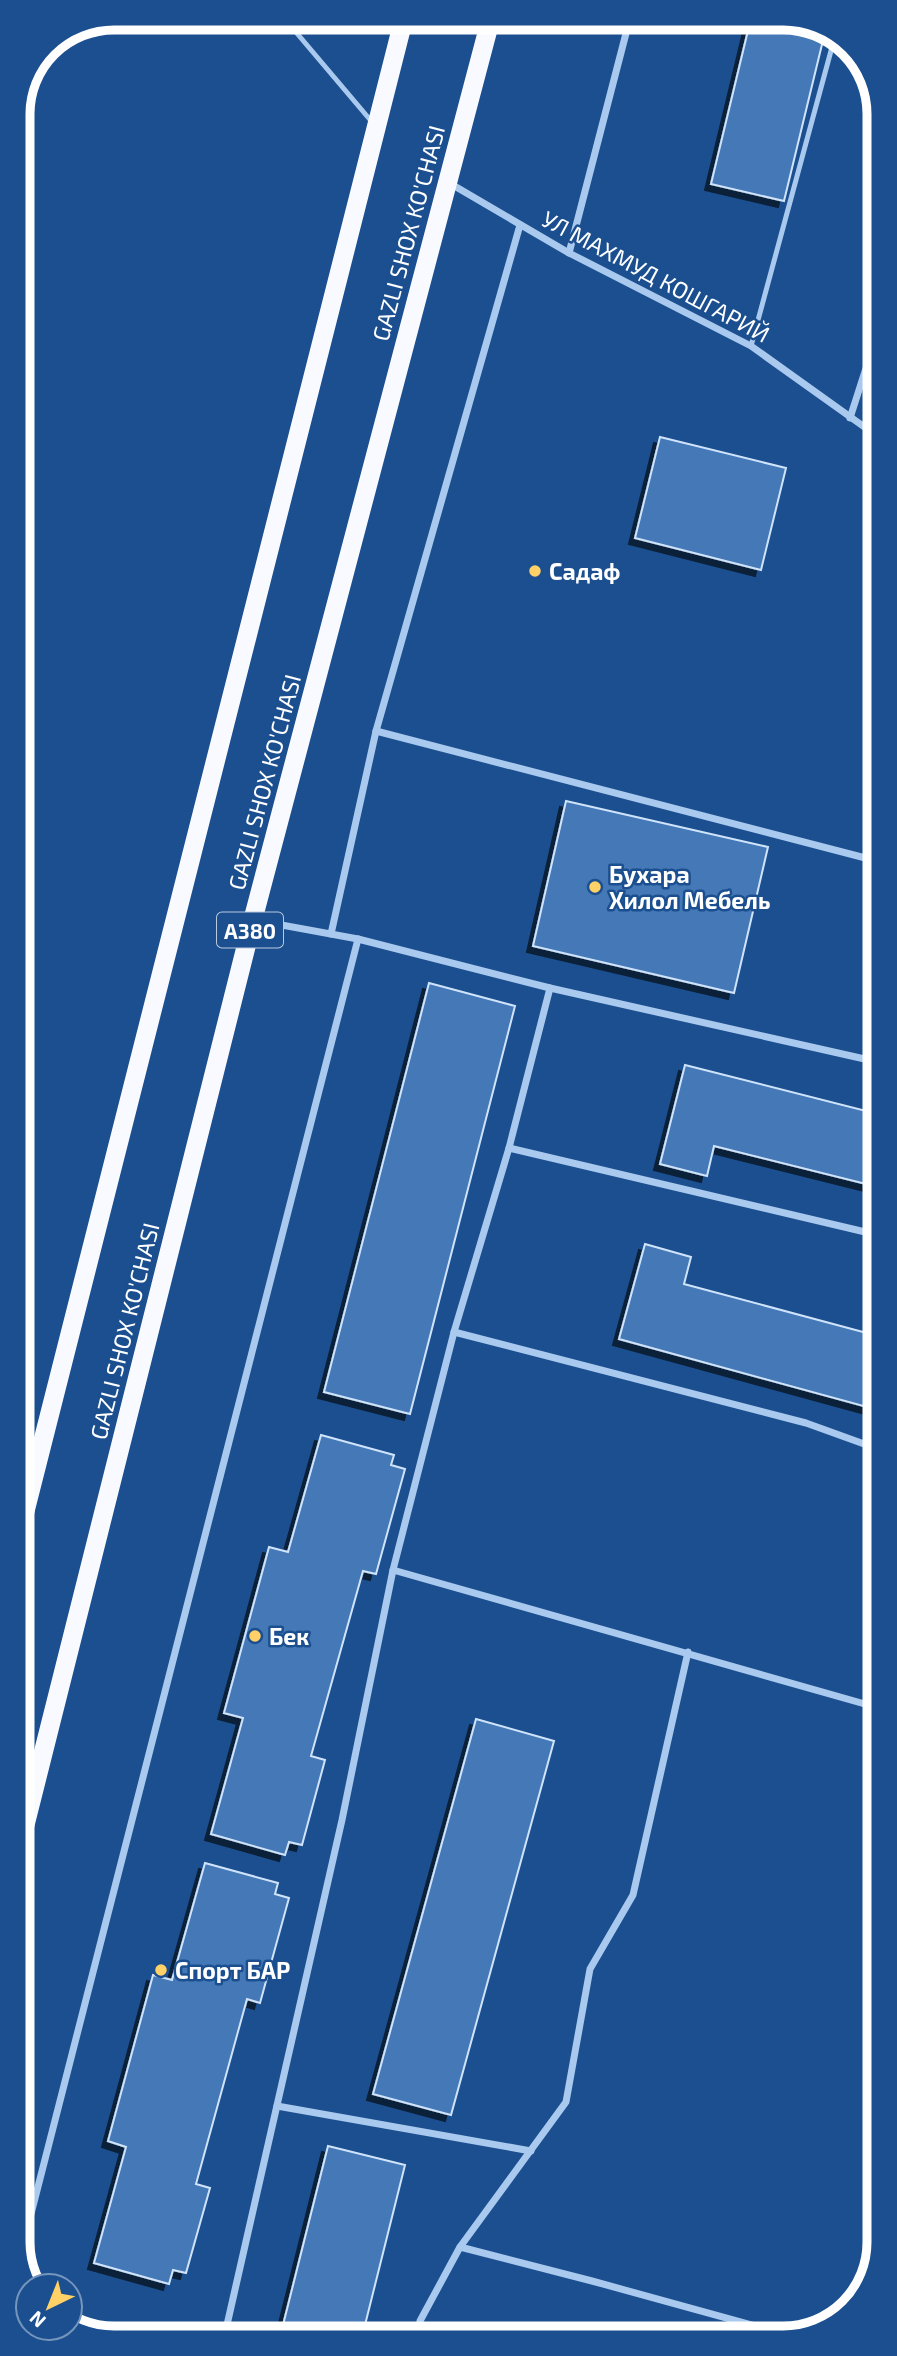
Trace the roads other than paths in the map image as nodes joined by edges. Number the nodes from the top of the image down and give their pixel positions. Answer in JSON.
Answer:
{"nodes":[{"id":1,"x":294,"y":30,"type":"edge"},
{"id":2,"x":401,"y":30,"type":"edge"},
{"id":3,"x":488,"y":30,"type":"edge"},
{"id":4,"x":627,"y":30,"type":"edge"},
{"id":5,"x":832,"y":46,"type":"edge"},
{"id":6,"x":376,"y":127,"type":"junction"},
{"id":7,"x":447,"y":182,"type":"junction"},
{"id":8,"x":520,"y":225,"type":"junction"},
{"id":9,"x":569,"y":253,"type":"junction"},
{"id":10,"x":751,"y":346,"type":"junction"},
{"id":11,"x":867,"y":365,"type":"edge"},
{"id":12,"x":850,"y":418,"type":"junction"},
{"id":13,"x":867,"y":429,"type":"edge"},
{"id":14,"x":376,"y":731,"type":"junction"},
{"id":15,"x":867,"y":857,"type":"edge"},
{"id":16,"x":253,"y":919,"type":"junction"},
{"id":17,"x":331,"y":934,"type":"junction"},
{"id":18,"x":358,"y":939,"type":"junction"},
{"id":19,"x":550,"y":988,"type":"junction"},
{"id":20,"x":867,"y":1060,"type":"edge"},
{"id":21,"x":509,"y":1148,"type":"junction"},
{"id":22,"x":867,"y":1232,"type":"edge"},
{"id":23,"x":454,"y":1332,"type":"junction"},
{"id":24,"x":867,"y":1445,"type":"edge"},
{"id":25,"x":30,"y":1492,"type":"edge"},
{"id":26,"x":393,"y":1570,"type":"junction"},
{"id":27,"x":688,"y":1652,"type":"junction"},
{"id":28,"x":867,"y":1704,"type":"edge"},
{"id":29,"x":30,"y":1805,"type":"edge"},
{"id":30,"x":277,"y":2106,"type":"junction"},
{"id":31,"x":531,"y":2151,"type":"junction"},
{"id":32,"x":30,"y":2218,"type":"edge"},
{"id":33,"x":460,"y":2248,"type":"junction"},
{"id":34,"x":227,"y":2326,"type":"edge"},
{"id":35,"x":419,"y":2326,"type":"edge"},
{"id":36,"x":755,"y":2326,"type":"edge"}],
"edges":[{"from":1,"to":6,"type":"lane"},
{"from":2,"to":6,"type":"highway"},
{"from":3,"to":7,"type":"highway","name":"GAZLI SHOX KO'CHASI","number":"A380"},
{"from":4,"to":9,"type":"street"},
{"from":5,"to":10,"type":"lane"},
{"from":6,"to":25,"type":"highway"},
{"from":7,"to":8,"type":"street","name":"УЛ МАХМУД КОШГАРИЙ"},
{"from":7,"to":16,"type":"highway","name":"GAZLI SHOX KO'CHASI","number":"A380"},
{"from":8,"to":9,"type":"street","name":"УЛ МАХМУД КОШГАРИЙ"},
{"from":8,"to":14,"type":"street"},
{"from":9,"to":10,"type":"street","name":"УЛ МАХМУД КОШГАРИЙ"},
{"from":10,"to":12,"type":"street","name":"УЛ МАХМУД КОШГАРИЙ"},
{"from":11,"to":12,"type":"street"},
{"from":12,"to":13,"type":"street","name":"УЛ МАХМУД КОШГАРИЙ"},
{"from":14,"to":15,"type":"street"},
{"from":14,"to":17,"type":"street"},
{"from":16,"to":17,"type":"street"},
{"from":16,"to":29,"type":"highway","name":"GAZLI SHOX KO'CHASI","number":"A380"},
{"from":17,"to":18,"type":"street"},
{"from":18,"to":19,"type":"street"},
{"from":18,"to":32,"type":"street"},
{"from":19,"to":20,"type":"street"},
{"from":19,"to":21,"type":"street"},
{"from":21,"to":22,"type":"street"},
{"from":21,"to":23,"type":"street"},
{"from":23,"to":24,"type":"street"},
{"from":23,"to":26,"type":"street"},
{"from":26,"to":27,"type":"street"},
{"from":26,"to":30,"type":"street"},
{"from":27,"to":28,"type":"street"},
{"from":27,"to":31,"type":"street"},
{"from":30,"to":31,"type":"street"},
{"from":30,"to":34,"type":"street"},
{"from":31,"to":33,"type":"street"},
{"from":33,"to":35,"type":"street"},
{"from":33,"to":36,"type":"street"}]}
